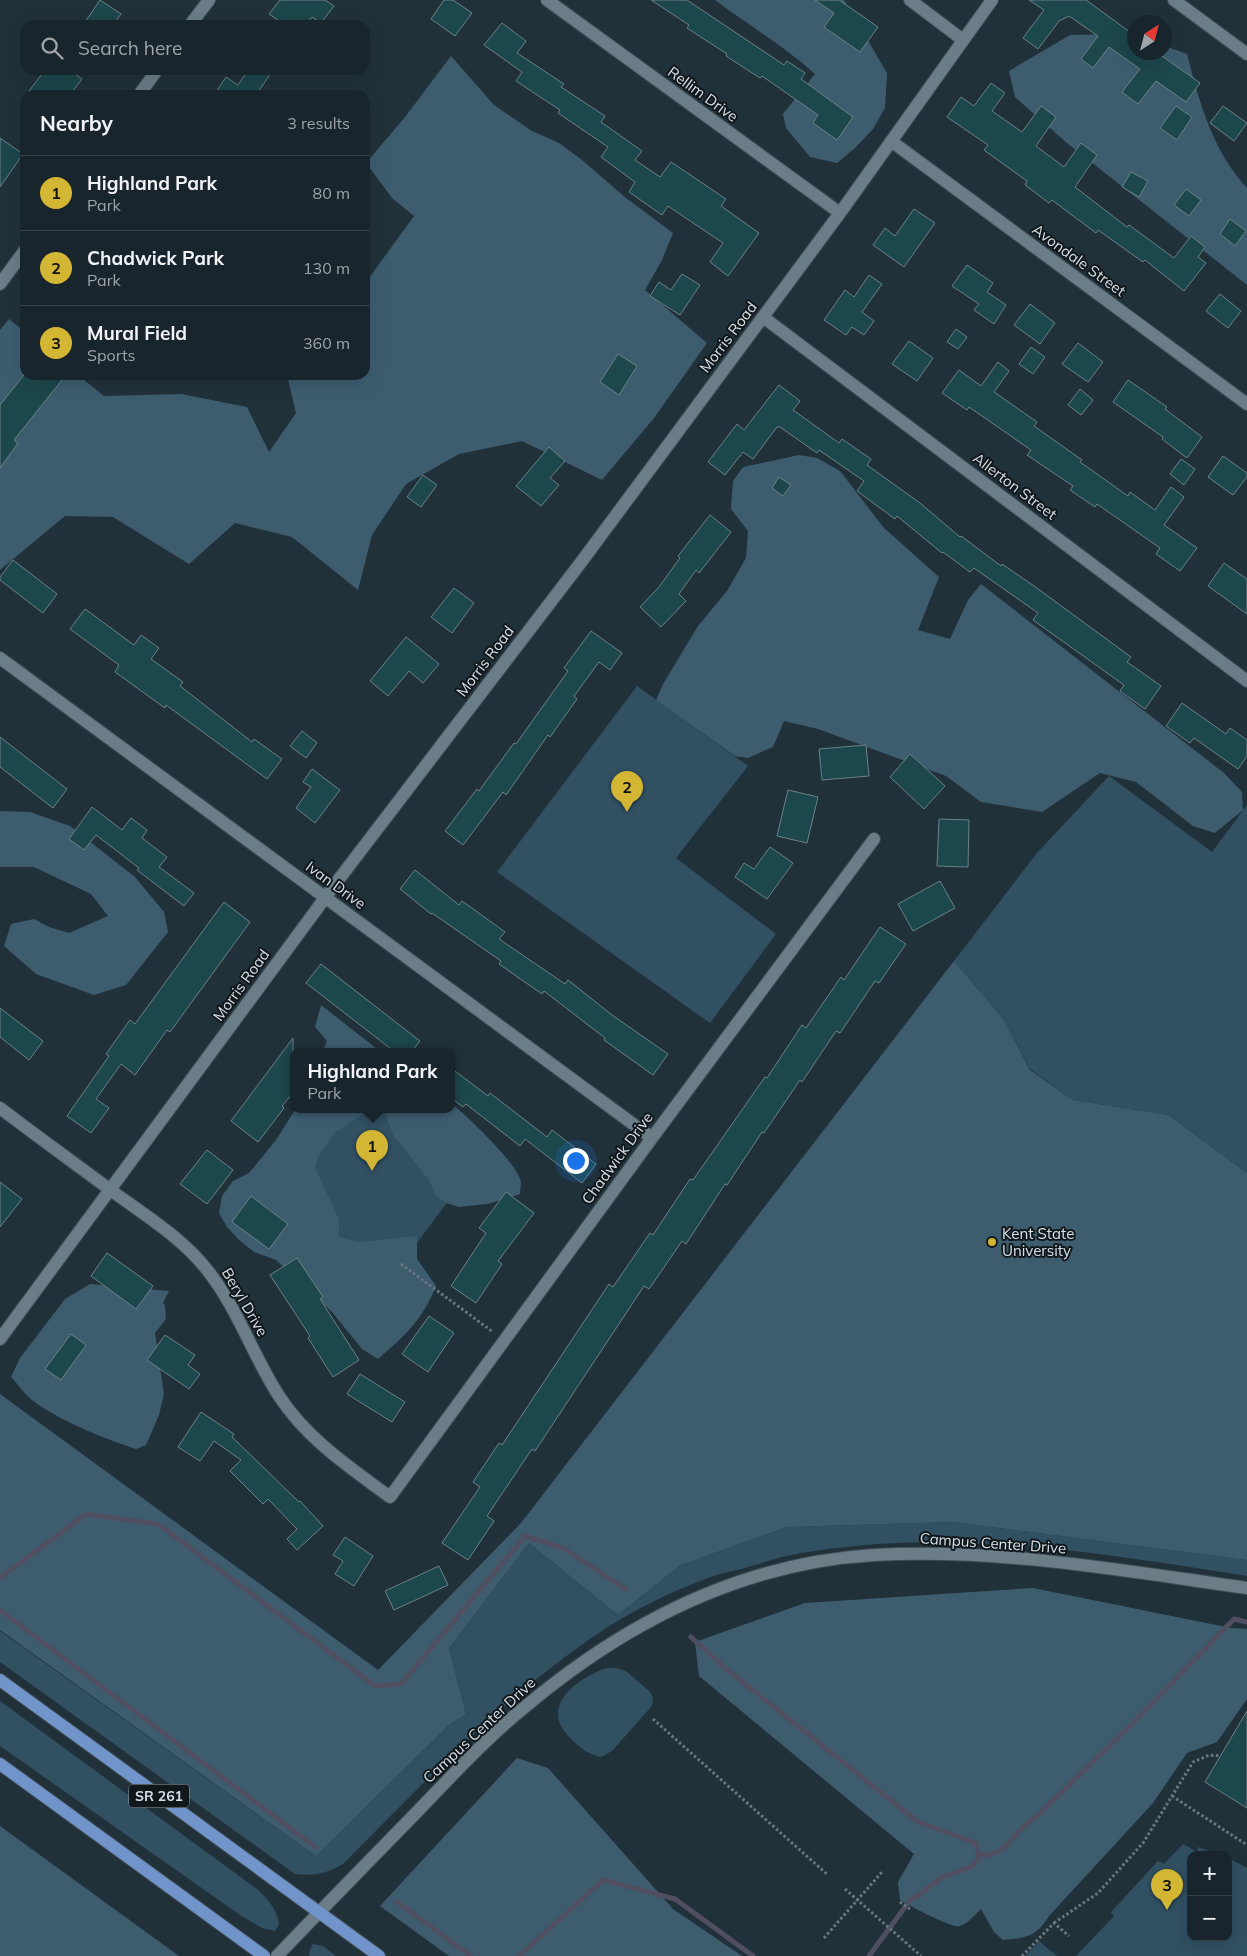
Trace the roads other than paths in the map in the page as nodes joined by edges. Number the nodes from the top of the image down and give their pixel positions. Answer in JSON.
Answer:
{"nodes":[{"id":1,"x":209,"y":0,"type":"edge"},
{"id":2,"x":547,"y":0,"type":"edge"},
{"id":3,"x":910,"y":0,"type":"edge"},
{"id":4,"x":992,"y":0,"type":"edge"},
{"id":5,"x":1174,"y":0,"type":"edge"},
{"id":6,"x":194,"y":20,"type":"edge"},
{"id":7,"x":963,"y":40,"type":"junction"},
{"id":8,"x":1247,"y":54,"type":"edge"},
{"id":9,"x":153,"y":75,"type":"edge"},
{"id":10,"x":143,"y":90,"type":"edge"},
{"id":11,"x":891,"y":141,"type":"junction"},
{"id":12,"x":840,"y":213,"type":"junction"},
{"id":13,"x":20,"y":257,"type":"edge"},
{"id":14,"x":0,"y":284,"type":"edge"},
{"id":15,"x":763,"y":317,"type":"junction"},
{"id":16,"x":1247,"y":404,"type":"edge"},
{"id":17,"x":0,"y":658,"type":"edge"},
{"id":18,"x":1247,"y":681,"type":"edge"},
{"id":19,"x":874,"y":839,"type":"dead end"},
{"id":20,"x":326,"y":897,"type":"junction"},
{"id":21,"x":0,"y":1108,"type":"edge"},
{"id":22,"x":652,"y":1138,"type":"junction"},
{"id":23,"x":111,"y":1190,"type":"junction"},
{"id":24,"x":0,"y":1340,"type":"edge"},
{"id":25,"x":390,"y":1497,"type":"joint"},
{"id":26,"x":1247,"y":1588,"type":"edge"},
{"id":27,"x":0,"y":1680,"type":"edge"},
{"id":28,"x":0,"y":1764,"type":"edge"},
{"id":29,"x":319,"y":1912,"type":"junction"},
{"id":30,"x":264,"y":1956,"type":"edge"},
{"id":31,"x":277,"y":1956,"type":"edge"},
{"id":32,"x":379,"y":1956,"type":"edge"}],
"edges":[{"from":1,"to":6,"type":"street"},
{"from":2,"to":12,"type":"street","name":"Rellim Drive"},
{"from":3,"to":7,"type":"street"},
{"from":4,"to":7,"type":"street","name":"Morris Road"},
{"from":5,"to":8,"type":"street"},
{"from":7,"to":11,"type":"street","name":"Morris Road"},
{"from":9,"to":10,"type":"street"},
{"from":11,"to":12,"type":"street","name":"Morris Road"},
{"from":11,"to":16,"type":"street","name":"Avondale Street"},
{"from":12,"to":15,"type":"street","name":"Morris Road"},
{"from":13,"to":14,"type":"street"},
{"from":15,"to":18,"type":"street","name":"Allerton Street"},
{"from":15,"to":20,"type":"street","name":"Morris Road"},
{"from":17,"to":20,"type":"street","name":"Ivan Drive"},
{"from":19,"to":22,"type":"street","name":"Chadwick Drive"},
{"from":20,"to":22,"type":"street","name":"Ivan Drive"},
{"from":20,"to":23,"type":"street","name":"Morris Road"},
{"from":21,"to":23,"type":"street","name":"Beryl Drive"},
{"from":22,"to":25,"type":"street","name":"Chadwick Drive"},
{"from":23,"to":24,"type":"street","name":"Morris Road"},
{"from":23,"to":25,"type":"street","name":"Beryl Drive"},
{"from":26,"to":29,"type":"street","name":"Campus Center Drive"},
{"from":27,"to":29,"type":"main road","number":"SR 261"},
{"from":28,"to":30,"type":"main road"},
{"from":29,"to":31,"type":"street","name":"Campus Center Drive"},
{"from":29,"to":32,"type":"main road","number":"SR 261"}]}
